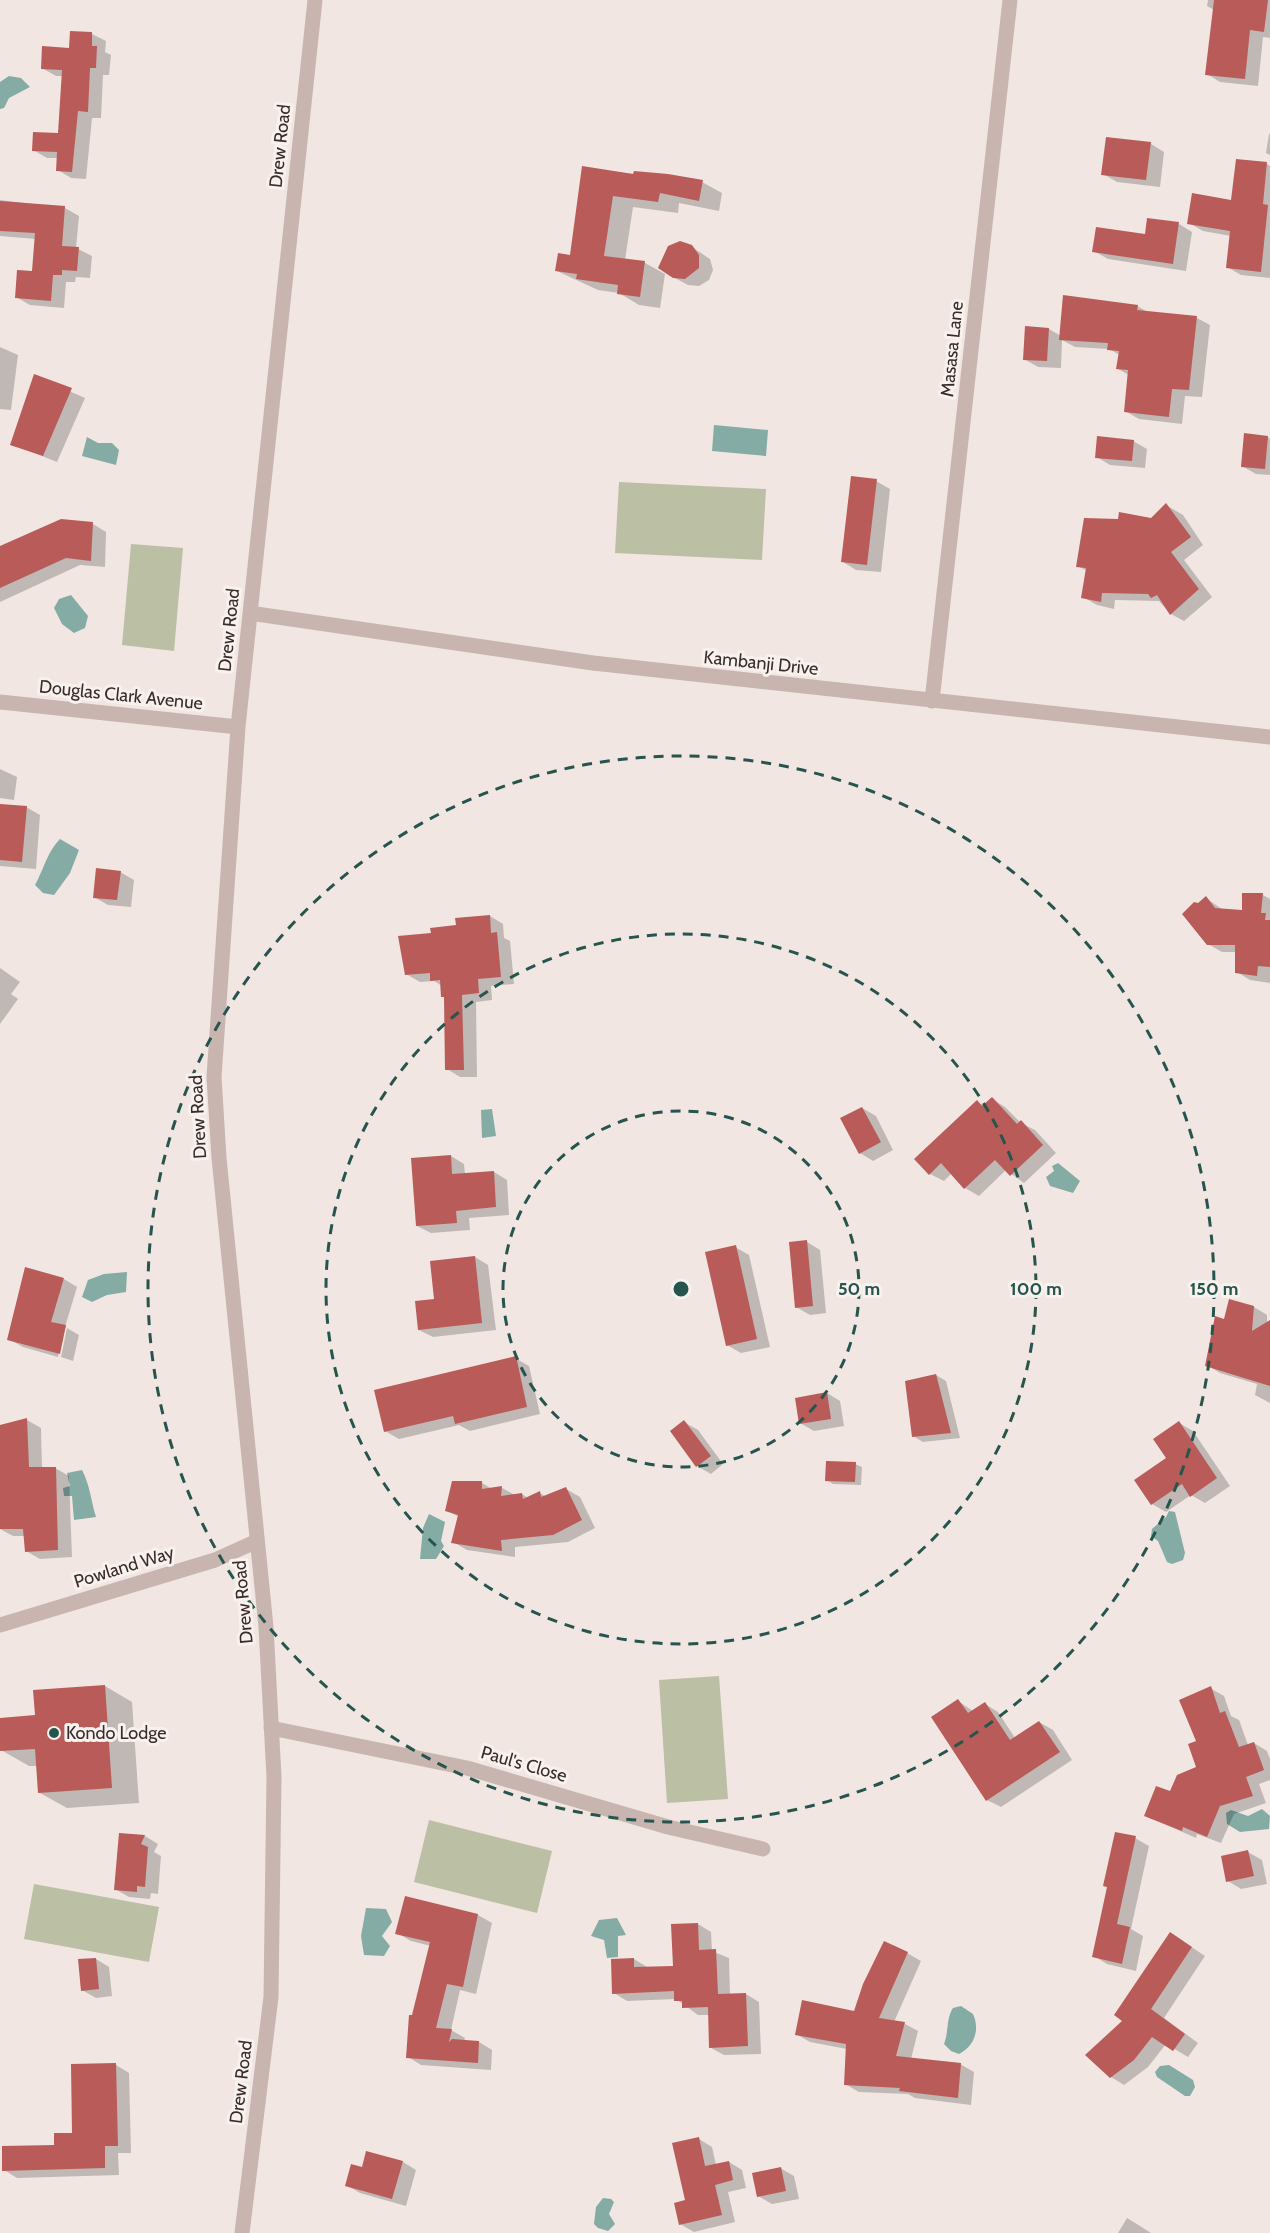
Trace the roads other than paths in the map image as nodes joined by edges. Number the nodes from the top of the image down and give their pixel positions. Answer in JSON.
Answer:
{"nodes":[{"id":1,"x":315,"y":0,"type":"edge"},
{"id":2,"x":1010,"y":0,"type":"edge"},
{"id":3,"x":250,"y":613,"type":"junction"},
{"id":4,"x":932,"y":701,"type":"junction"},
{"id":5,"x":0,"y":702,"type":"edge"},
{"id":6,"x":238,"y":727,"type":"junction"},
{"id":7,"x":1270,"y":737,"type":"edge"},
{"id":8,"x":256,"y":1541,"type":"junction"},
{"id":9,"x":0,"y":1625,"type":"edge"},
{"id":10,"x":271,"y":1728,"type":"junction"},
{"id":11,"x":763,"y":1849,"type":"dead end"},
{"id":12,"x":242,"y":2233,"type":"edge"}],
"edges":[{"from":1,"to":3,"type":"street","name":"Drew Road"},
{"from":2,"to":4,"type":"street","name":"Masasa Lane"},
{"from":3,"to":4,"type":"street","name":"Kambanji Drive"},
{"from":3,"to":6,"type":"street","name":"Drew Road"},
{"from":4,"to":7,"type":"street","name":"Kambanji Drive"},
{"from":5,"to":6,"type":"street","name":"Douglas Clark Avenue"},
{"from":6,"to":8,"type":"street","name":"Drew Road"},
{"from":8,"to":9,"type":"street","name":"Powland Way"},
{"from":8,"to":10,"type":"street","name":"Drew Road"},
{"from":10,"to":11,"type":"street","name":"Paul's Close"},
{"from":10,"to":12,"type":"street","name":"Drew Road"}]}
